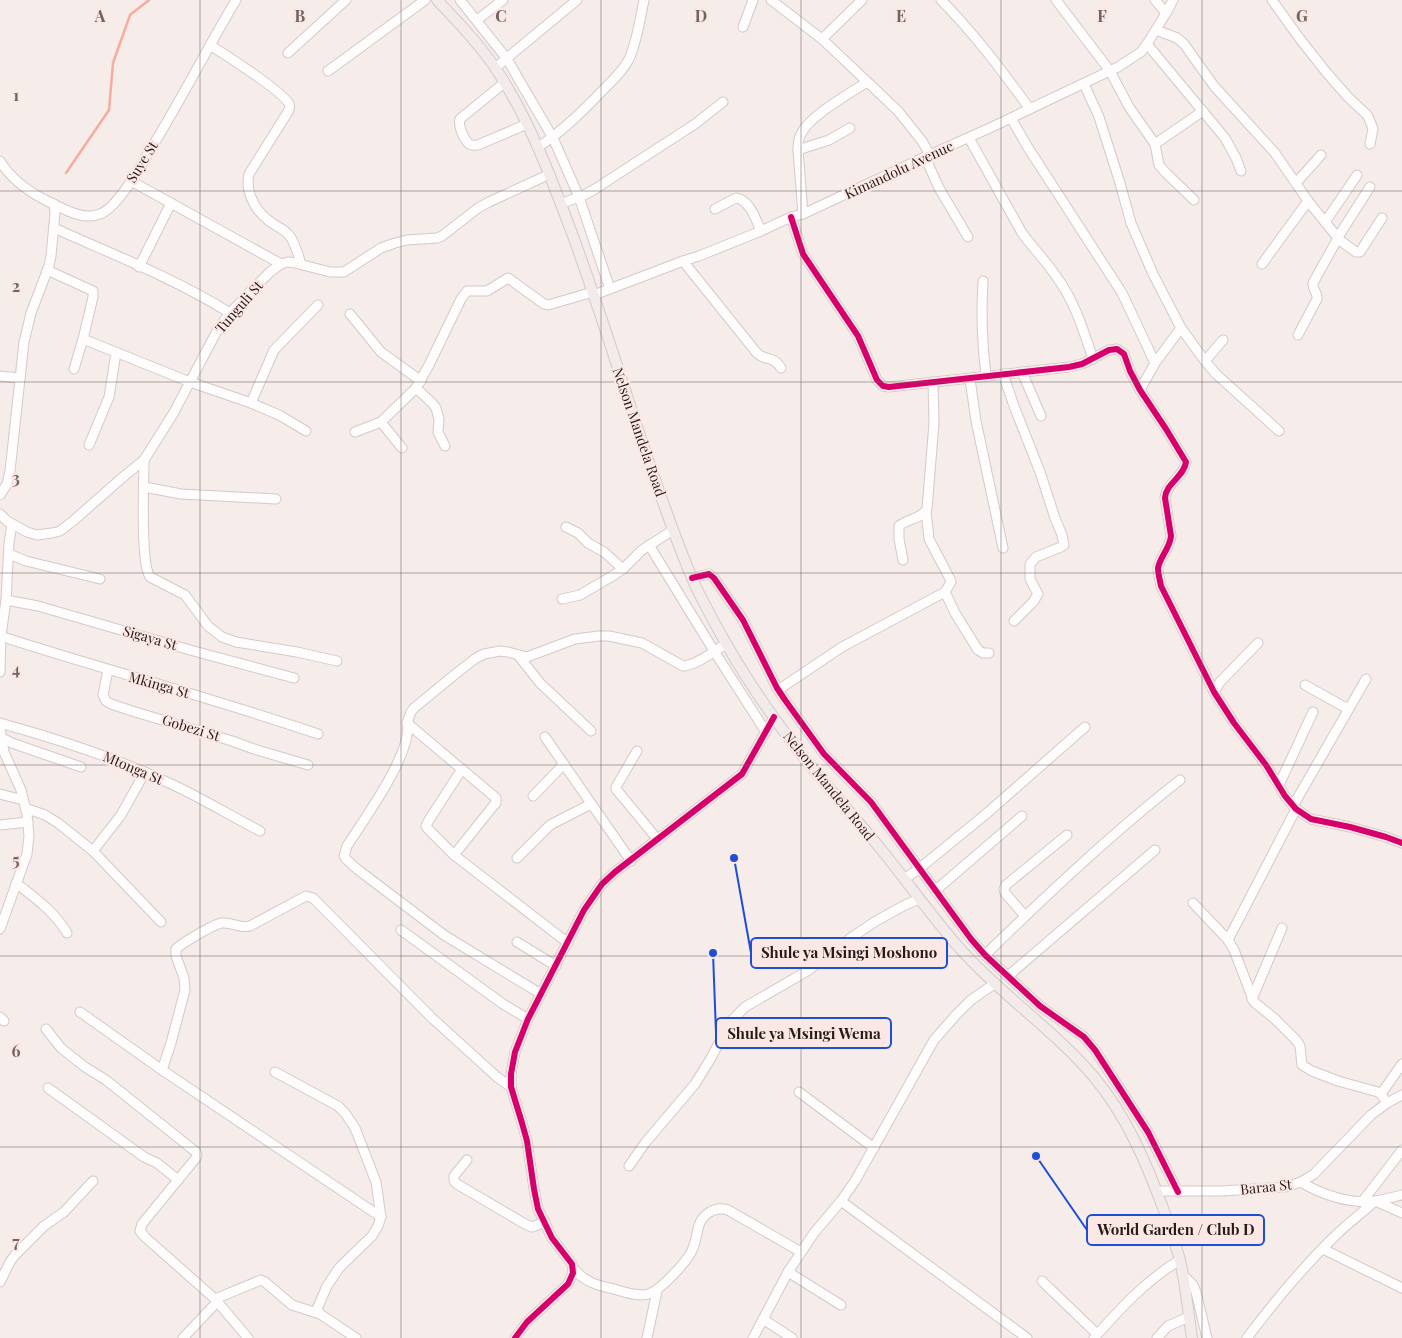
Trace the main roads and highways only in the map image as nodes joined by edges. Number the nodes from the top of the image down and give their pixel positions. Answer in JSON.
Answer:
{"nodes":[{"id":1,"x":437,"y":0,"type":"edge"},
{"id":2,"x":1192,"y":1338,"type":"edge"}],
"edges":[{"from":1,"to":2,"type":"main road","name":"Nelson Mandela Road"}]}
